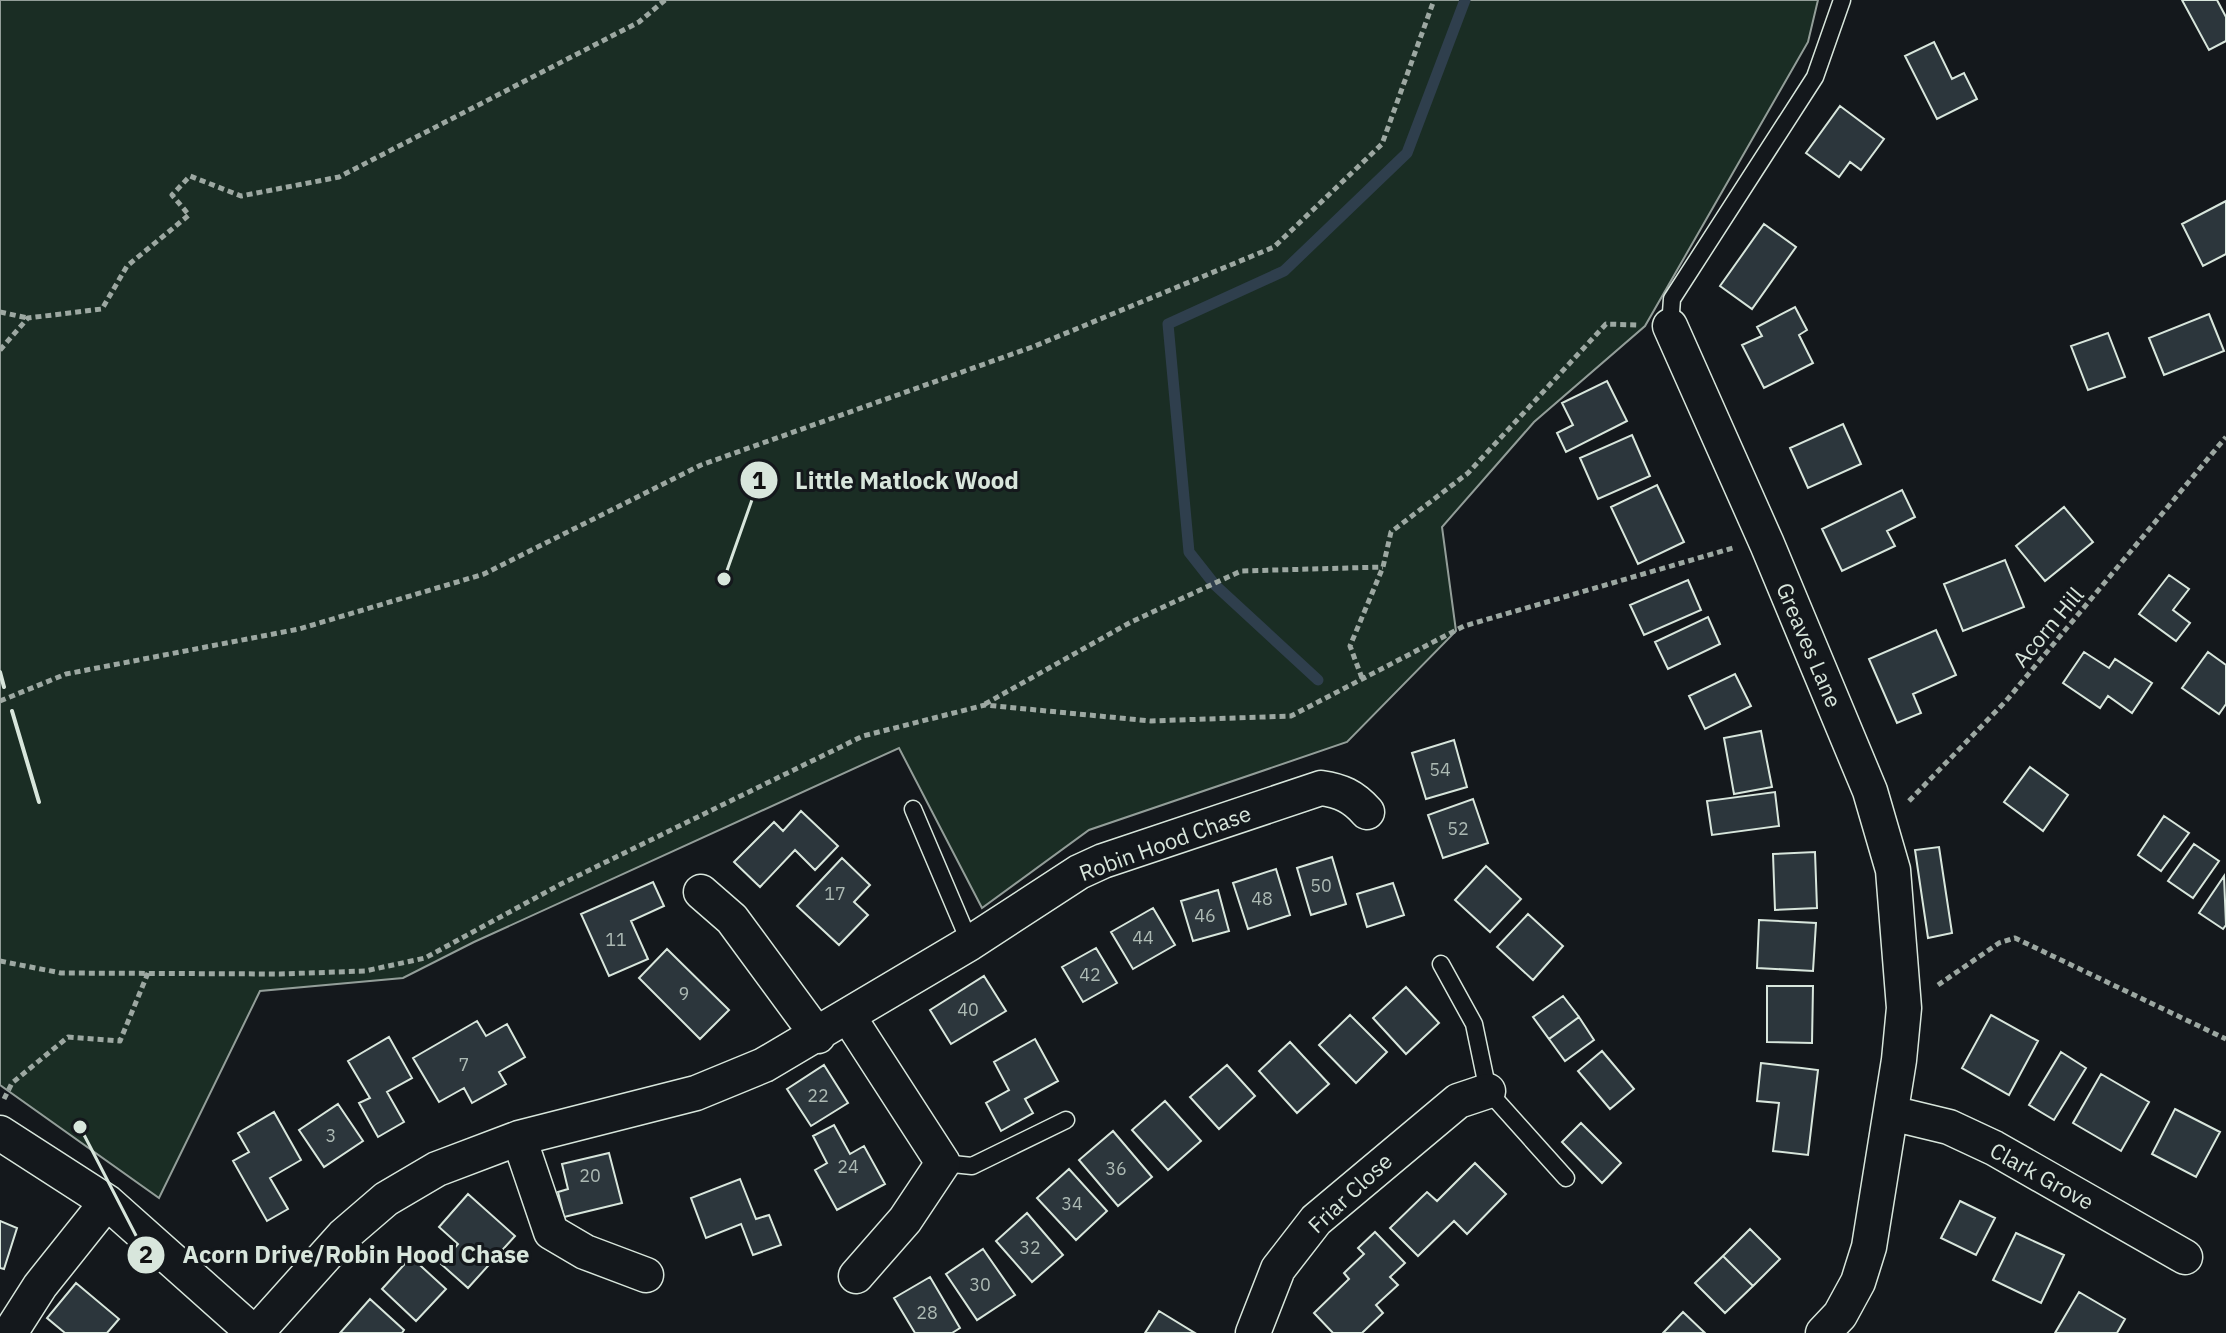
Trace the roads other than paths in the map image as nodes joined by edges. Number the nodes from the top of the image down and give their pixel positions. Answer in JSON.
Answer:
{"nodes":[{"id":1,"x":1842,"y":0,"type":"edge"},
{"id":2,"x":1670,"y":326,"type":"joint"},
{"id":3,"x":913,"y":809,"type":"dead end"},
{"id":4,"x":1367,"y":812,"type":"dead end"},
{"id":5,"x":701,"y":892,"type":"dead end"},
{"id":6,"x":970,"y":943,"type":"junction"},
{"id":7,"x":1441,"y":964,"type":"dead end"},
{"id":8,"x":848,"y":1016,"type":"junction"},
{"id":9,"x":818,"y":1036,"type":"junction"},
{"id":10,"x":1488,"y":1091,"type":"junction"},
{"id":11,"x":1891,"y":1113,"type":"junction"},
{"id":12,"x":1066,"y":1120,"type":"dead end"},
{"id":13,"x":0,"y":1133,"type":"edge"},
{"id":14,"x":519,"y":1138,"type":"junction"},
{"id":15,"x":943,"y":1163,"type":"junction"},
{"id":16,"x":1566,"y":1178,"type":"dead end"},
{"id":17,"x":107,"y":1202,"type":"junction"},
{"id":18,"x":2185,"y":1257,"type":"dead end"},
{"id":19,"x":646,"y":1275,"type":"dead end"},
{"id":20,"x":856,"y":1276,"type":"dead end"},
{"id":21,"x":10,"y":1333,"type":"edge"},
{"id":22,"x":255,"y":1333,"type":"edge"},
{"id":23,"x":1253,"y":1333,"type":"edge"},
{"id":24,"x":1823,"y":1333,"type":"edge"}],
"edges":[{"from":1,"to":2,"type":"lane"},
{"from":2,"to":11,"type":"street","name":"Greaves Lane"},
{"from":3,"to":6,"type":"lane"},
{"from":4,"to":6,"type":"street","name":"Robin Hood Chase"},
{"from":5,"to":9,"type":"street"},
{"from":6,"to":8,"type":"street","name":"Robin Hood Chase"},
{"from":7,"to":10,"type":"lane"},
{"from":8,"to":9,"type":"street","name":"Robin Hood Chase"},
{"from":8,"to":15,"type":"street"},
{"from":9,"to":14,"type":"street","name":"Robin Hood Chase"},
{"from":10,"to":16,"type":"lane"},
{"from":10,"to":23,"type":"street","name":"Friar Close"},
{"from":11,"to":18,"type":"street","name":"Clark Grove"},
{"from":11,"to":24,"type":"street","name":"Greaves Lane"},
{"from":12,"to":15,"type":"lane"},
{"from":13,"to":17,"type":"street"},
{"from":14,"to":19,"type":"street"},
{"from":14,"to":22,"type":"street","name":"Robin Hood Chase"},
{"from":15,"to":20,"type":"street"},
{"from":17,"to":21,"type":"street"},
{"from":17,"to":22,"type":"street"}]}
